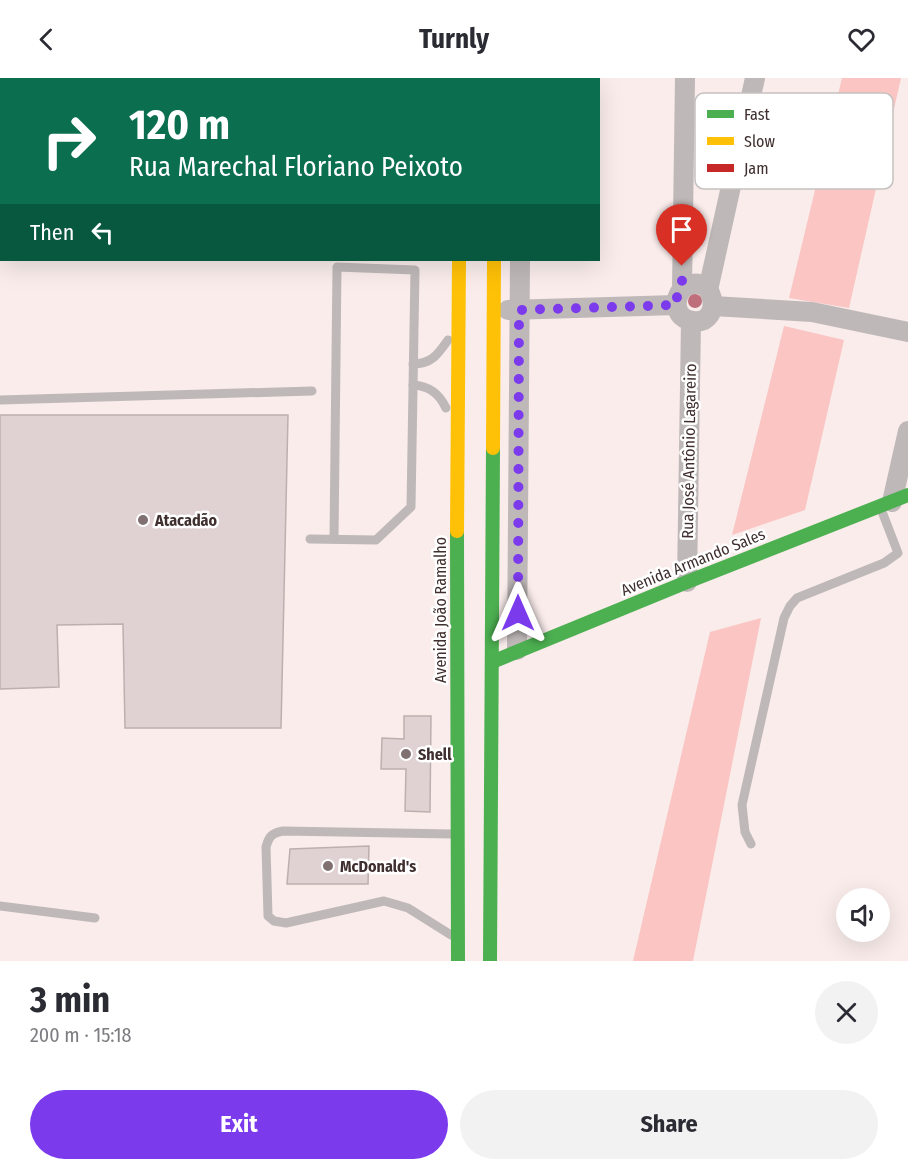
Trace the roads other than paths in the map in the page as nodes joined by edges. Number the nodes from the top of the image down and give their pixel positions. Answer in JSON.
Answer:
{"nodes":[{"id":1,"x":685,"y":78,"type":"edge"},
{"id":2,"x":755,"y":78,"type":"edge"},
{"id":3,"x":752,"y":93,"type":"edge"},
{"id":4,"x":733,"y":189,"type":"edge"},
{"id":5,"x":459,"y":261,"type":"edge"},
{"id":6,"x":494,"y":261,"type":"edge"},
{"id":7,"x":520,"y":261,"type":"edge"},
{"id":8,"x":679,"y":297,"type":"junction"},
{"id":9,"x":711,"y":298,"type":"junction"},
{"id":10,"x":494,"y":310,"type":"junction"},
{"id":11,"x":519,"y":310,"type":"junction"},
{"id":12,"x":458,"y":311,"type":"junction"},
{"id":13,"x":692,"y":321,"type":"junction"},
{"id":14,"x":908,"y":332,"type":"edge"},
{"id":15,"x":413,"y":364,"type":"junction"},
{"id":16,"x":413,"y":385,"type":"junction"},
{"id":17,"x":312,"y":391,"type":"dead end"},
{"id":18,"x":0,"y":400,"type":"edge"},
{"id":19,"x":908,"y":431,"type":"edge"},
{"id":20,"x":458,"y":435,"type":"junction"},
{"id":21,"x":893,"y":501,"type":"edge"},
{"id":22,"x":310,"y":539,"type":"dead end"},
{"id":23,"x":334,"y":539,"type":"junction"},
{"id":24,"x":687,"y":582,"type":"junction"},
{"id":25,"x":517,"y":650,"type":"junction"},
{"id":26,"x":492,"y":662,"type":"junction"},
{"id":27,"x":456,"y":677,"type":"junction"},
{"id":28,"x":457,"y":834,"type":"junction"},
{"id":29,"x":751,"y":844,"type":"dead end"},
{"id":30,"x":0,"y":906,"type":"edge"},
{"id":31,"x":94,"y":918,"type":"dead end"},
{"id":32,"x":458,"y":939,"type":"junction"},
{"id":33,"x":458,"y":961,"type":"edge"},
{"id":34,"x":490,"y":961,"type":"edge"}],
"edges":[{"from":1,"to":8,"type":"street"},
{"from":2,"to":3,"type":"street"},
{"from":4,"to":9,"type":"street"},
{"from":5,"to":12,"type":"main road","name":"Avenida João Ramalho"},
{"from":6,"to":10,"type":"main road"},
{"from":7,"to":11,"type":"street"},
{"from":8,"to":9,"type":"street"},
{"from":8,"to":11,"type":"street"},
{"from":8,"to":13,"type":"street"},
{"from":9,"to":13,"type":"street"},
{"from":9,"to":14,"type":"street"},
{"from":10,"to":11,"type":"street"},
{"from":10,"to":26,"type":"main road"},
{"from":11,"to":25,"type":"street"},
{"from":12,"to":15,"type":"lane"},
{"from":12,"to":20,"type":"main road","name":"Avenida João Ramalho"},
{"from":13,"to":24,"type":"street","name":"Rua José Antônio Lagareiro"},
{"from":15,"to":16,"type":"lane"},
{"from":15,"to":23,"type":"lane"},
{"from":16,"to":20,"type":"lane"},
{"from":16,"to":23,"type":"lane"},
{"from":17,"to":18,"type":"lane"},
{"from":19,"to":21,"type":"street"},
{"from":20,"to":27,"type":"main road","name":"Avenida João Ramalho"},
{"from":21,"to":24,"type":"main road","name":"Avenida Armando Sales"},
{"from":21,"to":29,"type":"lane"},
{"from":22,"to":23,"type":"lane"},
{"from":24,"to":25,"type":"main road","name":"Avenida Armando Sales"},
{"from":25,"to":26,"type":"main road","name":"Avenida Armando Sales"},
{"from":26,"to":27,"type":"main road","name":"Avenida Armando Sales"},
{"from":26,"to":34,"type":"main road"},
{"from":27,"to":28,"type":"main road","name":"Avenida João Ramalho"},
{"from":28,"to":32,"type":"main road","name":"Avenida João Ramalho"},
{"from":28,"to":32,"type":"lane"},
{"from":30,"to":31,"type":"lane"},
{"from":32,"to":33,"type":"main road","name":"Avenida João Ramalho"}]}
